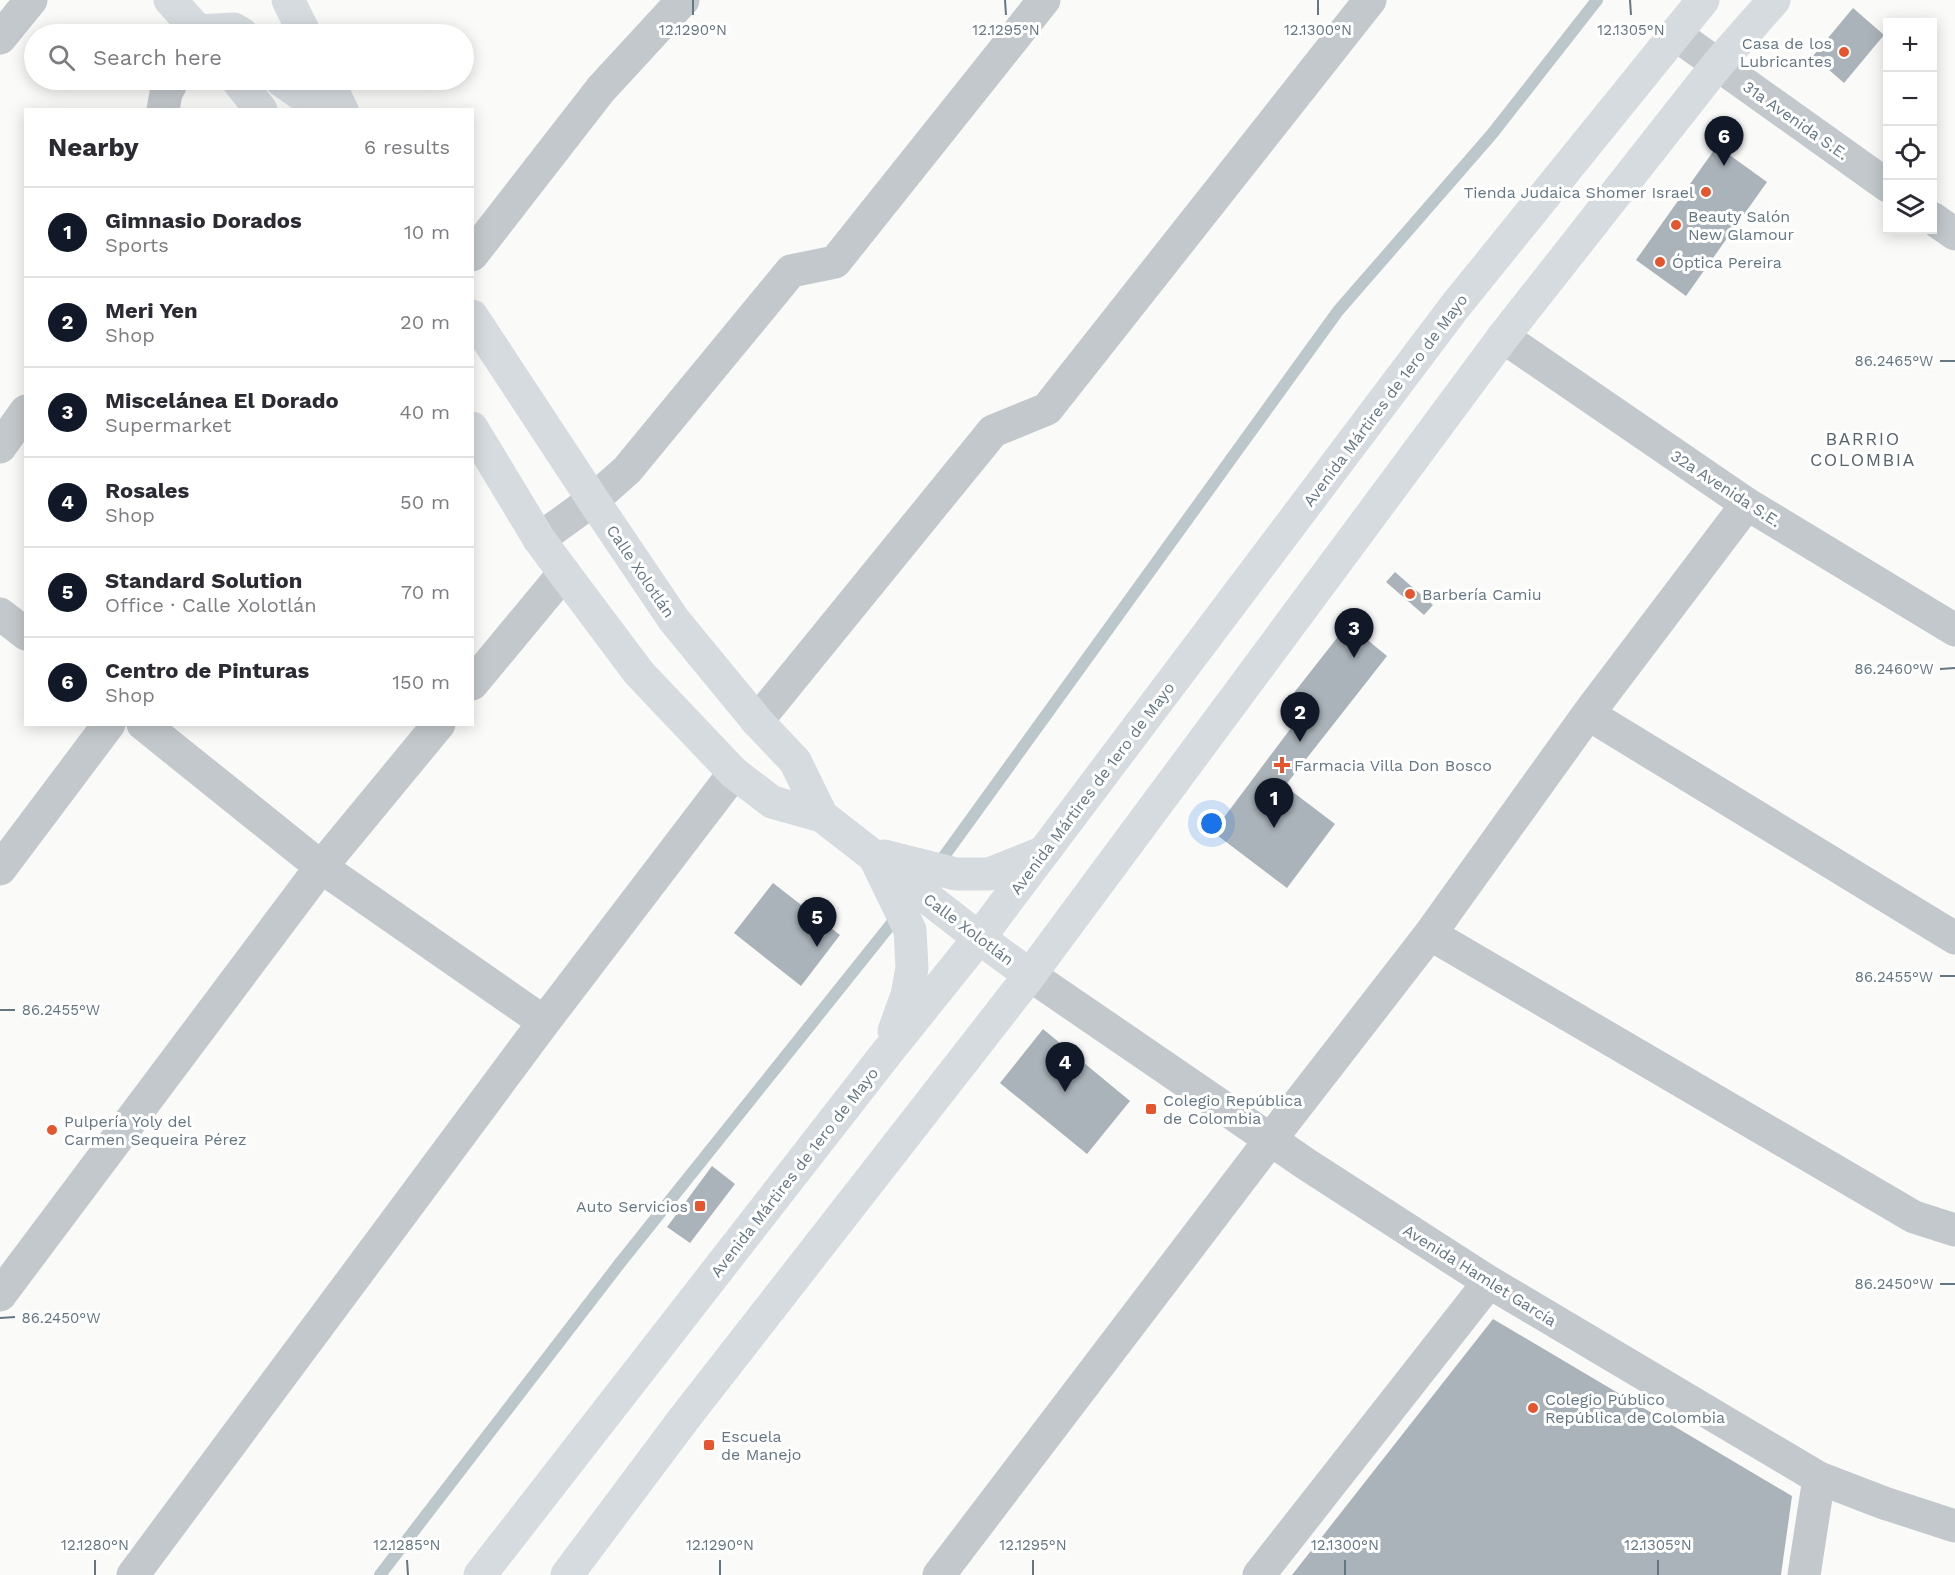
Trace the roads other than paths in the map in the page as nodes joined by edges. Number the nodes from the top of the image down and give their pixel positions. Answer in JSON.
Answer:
{"nodes":[{"id":1,"x":31,"y":0,"type":"edge"},
{"id":2,"x":170,"y":0,"type":"edge"},
{"id":3,"x":288,"y":0,"type":"edge"},
{"id":4,"x":1044,"y":0,"type":"edge"},
{"id":5,"x":1370,"y":0,"type":"edge"},
{"id":6,"x":1703,"y":0,"type":"edge"},
{"id":7,"x":1774,"y":0,"type":"edge"},
{"id":8,"x":675,"y":3,"type":"edge"},
{"id":9,"x":190,"y":24,"type":"edge"},
{"id":10,"x":300,"y":24,"type":"edge"},
{"id":11,"x":1675,"y":34,"type":"junction"},
{"id":12,"x":0,"y":38,"type":"edge"},
{"id":13,"x":1717,"y":65,"type":"junction"},
{"id":14,"x":168,"y":90,"type":"edge"},
{"id":15,"x":245,"y":90,"type":"edge"},
{"id":16,"x":295,"y":90,"type":"edge"},
{"id":17,"x":332,"y":90,"type":"edge"},
{"id":18,"x":163,"y":108,"type":"edge"},
{"id":19,"x":260,"y":108,"type":"edge"},
{"id":20,"x":320,"y":108,"type":"edge"},
{"id":21,"x":341,"y":108,"type":"edge"},
{"id":22,"x":1883,"y":183,"type":"edge"},
{"id":23,"x":1937,"y":221,"type":"edge"},
{"id":24,"x":1955,"y":234,"type":"edge"},
{"id":25,"x":474,"y":252,"type":"edge"},
{"id":26,"x":474,"y":319,"type":"edge"},
{"id":27,"x":1503,"y":338,"type":"junction"},
{"id":28,"x":24,"y":414,"type":"edge"},
{"id":29,"x":474,"y":431,"type":"edge"},
{"id":30,"x":0,"y":447,"type":"edge"},
{"id":31,"x":593,"y":500,"type":"junction"},
{"id":32,"x":1747,"y":504,"type":"junction"},
{"id":33,"x":539,"y":539,"type":"junction"},
{"id":34,"x":564,"y":573,"type":"junction"},
{"id":35,"x":0,"y":614,"type":"edge"},
{"id":36,"x":1955,"y":630,"type":"edge"},
{"id":37,"x":24,"y":632,"type":"edge"},
{"id":38,"x":474,"y":682,"type":"edge"},
{"id":39,"x":1588,"y":714,"type":"junction"},
{"id":40,"x":757,"y":721,"type":"junction"},
{"id":41,"x":107,"y":726,"type":"edge"},
{"id":42,"x":145,"y":726,"type":"edge"},
{"id":43,"x":437,"y":726,"type":"edge"},
{"id":44,"x":734,"y":773,"type":"junction"},
{"id":45,"x":822,"y":816,"type":"junction"},
{"id":46,"x":1044,"y":852,"type":"junction"},
{"id":47,"x":321,"y":867,"type":"junction"},
{"id":48,"x":0,"y":869,"type":"edge"},
{"id":49,"x":908,"y":883,"type":"junction"},
{"id":50,"x":1430,"y":933,"type":"junction"},
{"id":51,"x":979,"y":938,"type":"junction"},
{"id":52,"x":1955,"y":939,"type":"edge"},
{"id":53,"x":1030,"y":975,"type":"junction"},
{"id":54,"x":544,"y":1022,"type":"junction"},
{"id":55,"x":885,"y":1055,"type":"junction"},
{"id":56,"x":1271,"y":1139,"type":"junction"},
{"id":57,"x":1955,"y":1230,"type":"edge"},
{"id":58,"x":1489,"y":1282,"type":"junction"},
{"id":59,"x":0,"y":1295,"type":"edge"},
{"id":60,"x":1819,"y":1478,"type":"junction"},
{"id":61,"x":1955,"y":1526,"type":"edge"},
{"id":62,"x":133,"y":1575,"type":"edge"},
{"id":63,"x":480,"y":1575,"type":"edge"},
{"id":64,"x":567,"y":1575,"type":"edge"},
{"id":65,"x":939,"y":1575,"type":"edge"},
{"id":66,"x":1259,"y":1575,"type":"edge"},
{"id":67,"x":1804,"y":1575,"type":"edge"}],
"edges":[{"from":1,"to":12,"type":"street"},
{"from":2,"to":9,"type":"main road"},
{"from":3,"to":10,"type":"main road"},
{"from":4,"to":31,"type":"street"},
{"from":5,"to":40,"type":"street"},
{"from":6,"to":11,"type":"main road","name":"Avenida Mártires de 1ero de Mayo"},
{"from":7,"to":13,"type":"main road"},
{"from":8,"to":25,"type":"street"},
{"from":11,"to":13,"type":"street","name":"31a Avenida S.E."},
{"from":11,"to":46,"type":"main road","name":"Avenida Mártires de 1ero de Mayo"},
{"from":13,"to":22,"type":"street","name":"31a Avenida S.E."},
{"from":13,"to":27,"type":"main road"},
{"from":14,"to":18,"type":"street"},
{"from":15,"to":19,"type":"main road"},
{"from":16,"to":20,"type":"main road"},
{"from":17,"to":21,"type":"main road"},
{"from":23,"to":24,"type":"street"},
{"from":26,"to":31,"type":"main road","name":"Calle Xolotlán"},
{"from":27,"to":32,"type":"street","name":"32a Avenida S.E."},
{"from":27,"to":53,"type":"main road"},
{"from":28,"to":30,"type":"street"},
{"from":29,"to":33,"type":"main road","name":"Calle Xolotlán"},
{"from":31,"to":33,"type":"street"},
{"from":31,"to":40,"type":"main road","name":"Calle Xolotlán"},
{"from":32,"to":36,"type":"street","name":"32a Avenida S.E."},
{"from":32,"to":39,"type":"street"},
{"from":33,"to":34,"type":"main road","name":"Calle Xolotlán"},
{"from":34,"to":38,"type":"street"},
{"from":34,"to":44,"type":"main road","name":"Calle Xolotlán"},
{"from":35,"to":37,"type":"street"},
{"from":39,"to":50,"type":"street"},
{"from":39,"to":52,"type":"street"},
{"from":40,"to":45,"type":"main road","name":"Calle Xolotlán"},
{"from":41,"to":48,"type":"street"},
{"from":42,"to":47,"type":"street"},
{"from":43,"to":47,"type":"street"},
{"from":44,"to":45,"type":"main road","name":"Calle Xolotlán"},
{"from":44,"to":54,"type":"street"},
{"from":45,"to":49,"type":"main road","name":"Calle Xolotlán"},
{"from":46,"to":49,"type":"main road"},
{"from":46,"to":51,"type":"main road","name":"Avenida Mártires de 1ero de Mayo"},
{"from":47,"to":54,"type":"street"},
{"from":47,"to":59,"type":"street"},
{"from":49,"to":51,"type":"main road","name":"Calle Xolotlán"},
{"from":49,"to":55,"type":"main road"},
{"from":50,"to":56,"type":"street"},
{"from":50,"to":57,"type":"street"},
{"from":51,"to":53,"type":"main road","name":"Calle Xolotlán"},
{"from":51,"to":55,"type":"main road","name":"Avenida Mártires de 1ero de Mayo"},
{"from":53,"to":56,"type":"street","name":"Avenida Hamlet García"},
{"from":53,"to":64,"type":"main road"},
{"from":54,"to":62,"type":"street"},
{"from":55,"to":63,"type":"main road","name":"Avenida Mártires de 1ero de Mayo"},
{"from":56,"to":58,"type":"street","name":"Avenida Hamlet García"},
{"from":56,"to":65,"type":"street"},
{"from":58,"to":60,"type":"street","name":"Avenida Hamlet García"},
{"from":58,"to":66,"type":"street"},
{"from":60,"to":61,"type":"street","name":"Avenida Hamlet García"},
{"from":60,"to":67,"type":"street"}]}
